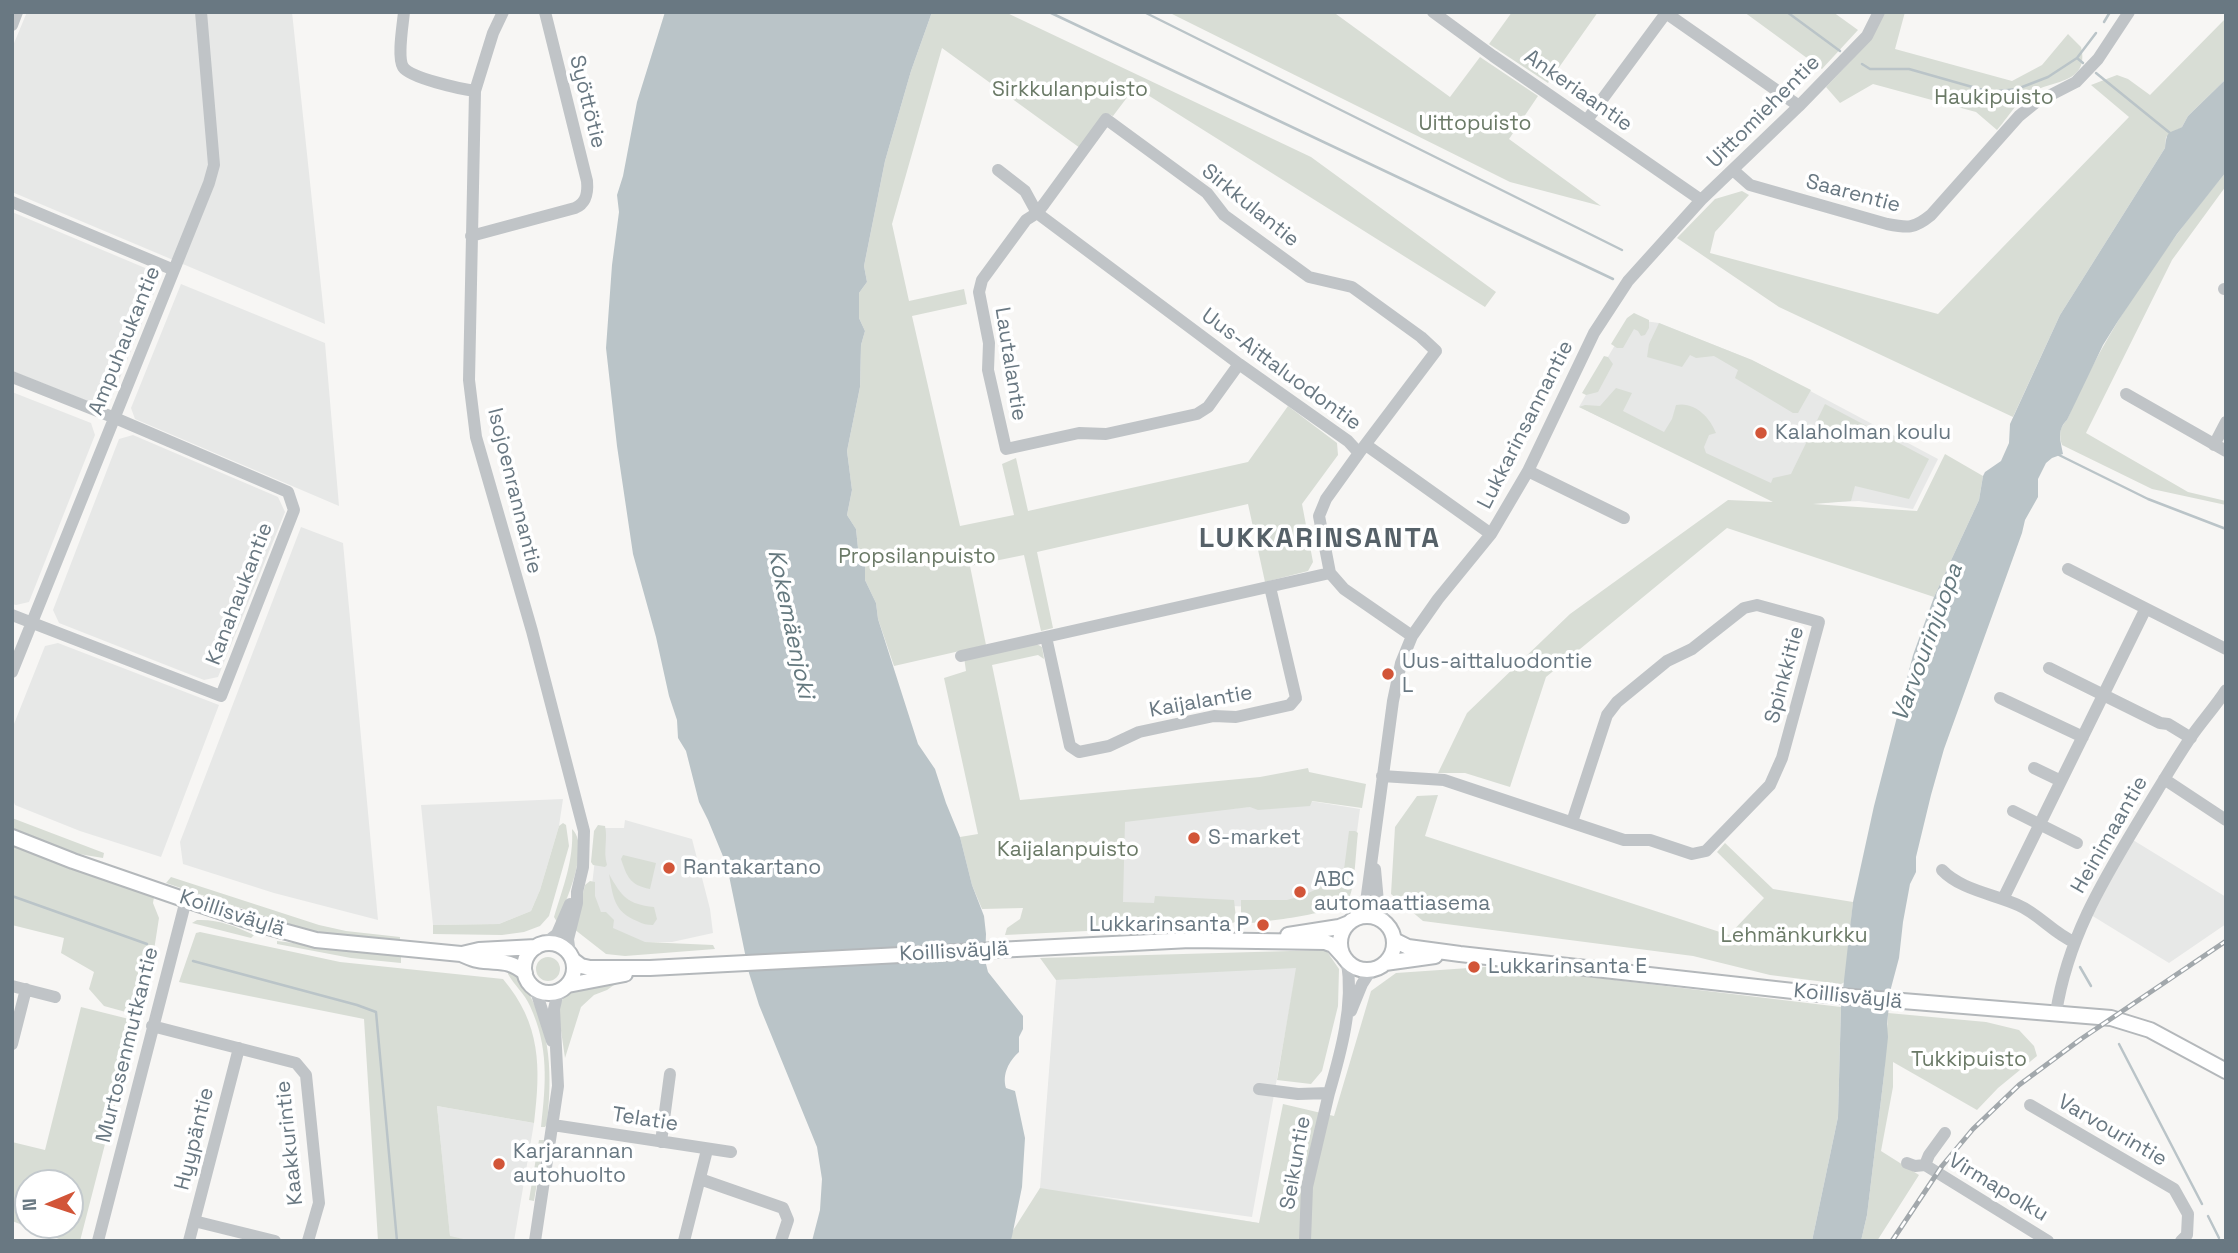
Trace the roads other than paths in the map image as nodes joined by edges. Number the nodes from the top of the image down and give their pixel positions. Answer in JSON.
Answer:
{"nodes":[{"id":1,"x":18,"y":12,"type":"edge"},
{"id":2,"x":201,"y":12,"type":"edge"},
{"id":3,"x":404,"y":12,"type":"edge"},
{"id":4,"x":503,"y":12,"type":"edge"},
{"id":5,"x":545,"y":12,"type":"edge"},
{"id":6,"x":1433,"y":12,"type":"edge"},
{"id":7,"x":1879,"y":12,"type":"edge"},
{"id":8,"x":2129,"y":12,"type":"edge"},
{"id":9,"x":12,"y":25,"type":"edge"},
{"id":10,"x":475,"y":91,"type":"junction"},
{"id":11,"x":1799,"y":106,"type":"junction"},
{"id":12,"x":1587,"y":120,"type":"junction"},
{"id":13,"x":998,"y":170,"type":"dead end"},
{"id":14,"x":1732,"y":170,"type":"junction"},
{"id":15,"x":1701,"y":200,"type":"junction"},
{"id":16,"x":12,"y":202,"type":"edge"},
{"id":17,"x":1037,"y":213,"type":"junction"},
{"id":18,"x":1670,"y":234,"type":"joint"},
{"id":19,"x":471,"y":236,"type":"junction"},
{"id":20,"x":174,"y":270,"type":"junction"},
{"id":21,"x":1239,"y":364,"type":"junction"},
{"id":22,"x":12,"y":377,"type":"edge"},
{"id":23,"x":2126,"y":394,"type":"dead end"},
{"id":24,"x":115,"y":418,"type":"junction"},
{"id":25,"x":2226,"y":422,"type":"edge"},
{"id":26,"x":2220,"y":448,"type":"edge"},
{"id":27,"x":1363,"y":449,"type":"junction"},
{"id":28,"x":1528,"y":471,"type":"junction"},
{"id":29,"x":1625,"y":518,"type":"dead end"},
{"id":30,"x":1491,"y":534,"type":"junction"},
{"id":31,"x":2068,"y":569,"type":"dead end"},
{"id":32,"x":1331,"y":573,"type":"junction"},
{"id":33,"x":1270,"y":587,"type":"junction"},
{"id":34,"x":2145,"y":610,"type":"junction"},
{"id":35,"x":12,"y":615,"type":"edge"},
{"id":36,"x":32,"y":623,"type":"junction"},
{"id":37,"x":1412,"y":636,"type":"junction"},
{"id":38,"x":1046,"y":637,"type":"junction"},
{"id":39,"x":2226,"y":649,"type":"edge"},
{"id":40,"x":961,"y":656,"type":"dead end"},
{"id":41,"x":2049,"y":668,"type":"dead end"},
{"id":42,"x":12,"y":672,"type":"edge"},
{"id":43,"x":2103,"y":695,"type":"junction"},
{"id":44,"x":2000,"y":698,"type":"dead end"},
{"id":45,"x":2224,"y":699,"type":"edge"},
{"id":46,"x":2083,"y":737,"type":"junction"},
{"id":47,"x":2190,"y":738,"type":"junction"},
{"id":48,"x":2034,"y":768,"type":"dead end"},
{"id":49,"x":1382,"y":776,"type":"junction"},
{"id":50,"x":2164,"y":779,"type":"junction"},
{"id":51,"x":2061,"y":781,"type":"junction"},
{"id":52,"x":2013,"y":811,"type":"dead end"},
{"id":53,"x":2226,"y":820,"type":"edge"},
{"id":54,"x":1572,"y":822,"type":"junction"},
{"id":55,"x":2040,"y":824,"type":"junction"},
{"id":56,"x":12,"y":837,"type":"edge"},
{"id":57,"x":1374,"y":837,"type":"junction"},
{"id":58,"x":2077,"y":842,"type":"dead end"},
{"id":59,"x":1942,"y":870,"type":"dead end"},
{"id":60,"x":577,"y":892,"type":"junction"},
{"id":61,"x":2003,"y":899,"type":"junction"},
{"id":62,"x":186,"y":900,"type":"junction"},
{"id":63,"x":1354,"y":920,"type":"junction"},
{"id":64,"x":1384,"y":922,"type":"junction"},
{"id":65,"x":1259,"y":940,"type":"junction"},
{"id":66,"x":1394,"y":940,"type":"junction"},
{"id":67,"x":2074,"y":942,"type":"junction"},
{"id":68,"x":540,"y":945,"type":"junction"},
{"id":69,"x":461,"y":954,"type":"junction"},
{"id":70,"x":1460,"y":954,"type":"junction"},
{"id":71,"x":571,"y":958,"type":"junction"},
{"id":72,"x":1345,"y":959,"type":"junction"},
{"id":73,"x":1378,"y":967,"type":"junction"},
{"id":74,"x":650,"y":968,"type":"junction"},
{"id":75,"x":525,"y":973,"type":"junction"},
{"id":76,"x":12,"y":986,"type":"edge"},
{"id":77,"x":566,"y":987,"type":"junction"},
{"id":78,"x":534,"y":988,"type":"junction"},
{"id":79,"x":26,"y":989,"type":"junction"},
{"id":80,"x":55,"y":997,"type":"dead end"},
{"id":81,"x":2056,"y":1013,"type":"junction"},
{"id":82,"x":152,"y":1026,"type":"junction"},
{"id":83,"x":1345,"y":1028,"type":"junction"},
{"id":84,"x":12,"y":1044,"type":"edge"},
{"id":85,"x":239,"y":1048,"type":"junction"},
{"id":86,"x":555,"y":1048,"type":"junction"},
{"id":87,"x":2226,"y":1072,"type":"edge"},
{"id":88,"x":670,"y":1074,"type":"dead end"},
{"id":89,"x":1259,"y":1089,"type":"dead end"},
{"id":90,"x":1329,"y":1094,"type":"junction"},
{"id":91,"x":2030,"y":1105,"type":"dead end"},
{"id":92,"x":553,"y":1125,"type":"junction"},
{"id":93,"x":1945,"y":1133,"type":"dead end"},
{"id":94,"x":661,"y":1142,"type":"junction"},
{"id":95,"x":707,"y":1150,"type":"junction"},
{"id":96,"x":731,"y":1152,"type":"dead end"},
{"id":97,"x":1907,"y":1163,"type":"dead end"},
{"id":98,"x":1925,"y":1165,"type":"junction"},
{"id":99,"x":700,"y":1179,"type":"junction"},
{"id":100,"x":194,"y":1221,"type":"junction"},
{"id":101,"x":2189,"y":1239,"type":"edge"},
{"id":102,"x":97,"y":1241,"type":"edge"},
{"id":103,"x":189,"y":1241,"type":"edge"},
{"id":104,"x":275,"y":1241,"type":"edge"},
{"id":105,"x":308,"y":1241,"type":"edge"},
{"id":106,"x":535,"y":1241,"type":"edge"},
{"id":107,"x":684,"y":1241,"type":"edge"},
{"id":108,"x":781,"y":1241,"type":"edge"},
{"id":109,"x":1305,"y":1241,"type":"edge"},
{"id":110,"x":2048,"y":1241,"type":"edge"}],
"edges":[{"from":1,"to":9,"type":"street"},
{"from":2,"to":20,"type":"street","name":"Ampuhaukantie"},
{"from":3,"to":10,"type":"street"},
{"from":4,"to":10,"type":"street","name":"Isojoenrannantie"},
{"from":5,"to":19,"type":"street","name":"Syöttötie"},
{"from":6,"to":12,"type":"street","name":"Ankeriaantie"},
{"from":7,"to":11,"type":"street","name":"Uittomiehentie"},
{"from":8,"to":14,"type":"street","name":"Saarentie"},
{"from":10,"to":19,"type":"street","name":"Isojoenrannantie"},
{"from":11,"to":12,"type":"street"},
{"from":11,"to":14,"type":"street","name":"Uittomiehentie"},
{"from":12,"to":15,"type":"street","name":"Ankeriaantie"},
{"from":13,"to":17,"type":"street","name":"Uus-Aittaluodontie"},
{"from":14,"to":15,"type":"street","name":"Uittomiehentie"},
{"from":15,"to":18,"type":"street","name":"Uittomiehentie"},
{"from":16,"to":20,"type":"street"},
{"from":17,"to":21,"type":"street","name":"Uus-Aittaluodontie"},
{"from":17,"to":21,"type":"street","name":"Lautalantie"},
{"from":17,"to":27,"type":"street","name":"Sirkkulantie"},
{"from":18,"to":28,"type":"street","name":"Lukkarinsannantie"},
{"from":19,"to":60,"type":"street","name":"Isojoenrannantie"},
{"from":20,"to":24,"type":"street","name":"Ampuhaukantie"},
{"from":21,"to":27,"type":"street","name":"Uus-Aittaluodontie"},
{"from":22,"to":24,"type":"street"},
{"from":23,"to":26,"type":"street"},
{"from":24,"to":36,"type":"street","name":"Ampuhaukantie"},
{"from":24,"to":36,"type":"street","name":"Kanahaukantie"},
{"from":25,"to":26,"type":"street"},
{"from":27,"to":30,"type":"street"},
{"from":27,"to":32,"type":"street","name":"Uus-Aittaluodontie"},
{"from":28,"to":29,"type":"street"},
{"from":28,"to":30,"type":"street","name":"Lukkarinsannantie"},
{"from":30,"to":37,"type":"street","name":"Lukkarinsannantie"},
{"from":31,"to":34,"type":"street"},
{"from":32,"to":33,"type":"street"},
{"from":32,"to":37,"type":"street"},
{"from":33,"to":38,"type":"street"},
{"from":33,"to":38,"type":"street","name":"Kaijalantie"},
{"from":34,"to":39,"type":"street"},
{"from":34,"to":43,"type":"street"},
{"from":35,"to":36,"type":"street"},
{"from":36,"to":42,"type":"street","name":"Ampuhaukantie"},
{"from":37,"to":49,"type":"street","name":"Lukkarinsannantie"},
{"from":38,"to":40,"type":"street"},
{"from":41,"to":43,"type":"street"},
{"from":43,"to":46,"type":"street"},
{"from":43,"to":47,"type":"street"},
{"from":44,"to":46,"type":"street"},
{"from":45,"to":47,"type":"street","name":"Heinimaantie"},
{"from":46,"to":51,"type":"street"},
{"from":47,"to":50,"type":"street","name":"Heinimaantie"},
{"from":48,"to":51,"type":"street"},
{"from":49,"to":54,"type":"street","name":"Spinkkitie"},
{"from":49,"to":57,"type":"street","name":"Lukkarinsannantie"},
{"from":50,"to":53,"type":"street"},
{"from":50,"to":67,"type":"street","name":"Heinimaantie"},
{"from":51,"to":55,"type":"street"},
{"from":52,"to":55,"type":"street"},
{"from":54,"to":54,"type":"street","name":"Spinkkitie"},
{"from":55,"to":58,"type":"street"},
{"from":55,"to":61,"type":"street"},
{"from":56,"to":62,"type":"main road","name":"Koillisväylä"},
{"from":57,"to":63,"type":"street","name":"Lukkarinsannantie"},
{"from":57,"to":64,"type":"street","name":"Lukkarinsannantie"},
{"from":59,"to":61,"type":"street"},
{"from":60,"to":68,"type":"street","name":"Isojoenrannantie"},
{"from":60,"to":71,"type":"street","name":"Isojoenrannantie"},
{"from":61,"to":67,"type":"street"},
{"from":62,"to":69,"type":"main road","name":"Koillisväylä"},
{"from":62,"to":82,"type":"street","name":"Murtosenmutkantie"},
{"from":63,"to":64,"type":"main road"},
{"from":63,"to":65,"type":"main road","name":"Koillisväylä"},
{"from":63,"to":72,"type":"main road"},
{"from":64,"to":66,"type":"main road"},
{"from":65,"to":72,"type":"main road","name":"Koillisväylä"},
{"from":65,"to":74,"type":"main road","name":"Koillisväylä"},
{"from":66,"to":70,"type":"main road","name":"Koillisväylä"},
{"from":66,"to":73,"type":"main road"},
{"from":67,"to":81,"type":"street","name":"Heinimaantie"},
{"from":68,"to":69,"type":"main road","name":"Koillisväylä"},
{"from":68,"to":71,"type":"main road"},
{"from":68,"to":75,"type":"main road"},
{"from":69,"to":75,"type":"main road","name":"Koillisväylä"},
{"from":70,"to":73,"type":"main road","name":"Koillisväylä"},
{"from":70,"to":81,"type":"main road","name":"Koillisväylä"},
{"from":71,"to":74,"type":"main road","name":"Koillisväylä"},
{"from":71,"to":77,"type":"main road"},
{"from":72,"to":73,"type":"main road"},
{"from":72,"to":83,"type":"street","name":"Seikuntie"},
{"from":73,"to":83,"type":"street","name":"Seikuntie"},
{"from":74,"to":77,"type":"main road","name":"Koillisväylä"},
{"from":75,"to":78,"type":"main road"},
{"from":76,"to":79,"type":"street"},
{"from":77,"to":78,"type":"main road"},
{"from":77,"to":86,"type":"street"},
{"from":78,"to":86,"type":"street"},
{"from":79,"to":80,"type":"street"},
{"from":79,"to":84,"type":"street"},
{"from":81,"to":87,"type":"main road","name":"Koillisväylä"},
{"from":82,"to":85,"type":"street","name":"Kaakkurintie"},
{"from":82,"to":102,"type":"street","name":"Murtosenmutkantie"},
{"from":83,"to":90,"type":"street","name":"Seikuntie"},
{"from":85,"to":100,"type":"street","name":"Hyypäntie"},
{"from":85,"to":105,"type":"street","name":"Kaakkurintie"},
{"from":86,"to":92,"type":"street"},
{"from":88,"to":94,"type":"street"},
{"from":89,"to":90,"type":"street","name":"Seikuntie"},
{"from":90,"to":109,"type":"street","name":"Seikuntie"},
{"from":91,"to":101,"type":"street","name":"Varvourintie"},
{"from":92,"to":94,"type":"street","name":"Telatie"},
{"from":92,"to":106,"type":"street"},
{"from":93,"to":98,"type":"street","name":"Virmapolku"},
{"from":94,"to":95,"type":"street","name":"Telatie"},
{"from":95,"to":96,"type":"street","name":"Telatie"},
{"from":95,"to":99,"type":"street"},
{"from":97,"to":98,"type":"street"},
{"from":98,"to":110,"type":"street","name":"Virmapolku"},
{"from":99,"to":107,"type":"street"},
{"from":99,"to":108,"type":"street"},
{"from":100,"to":103,"type":"street","name":"Hyypäntie"},
{"from":100,"to":104,"type":"street"}]}
